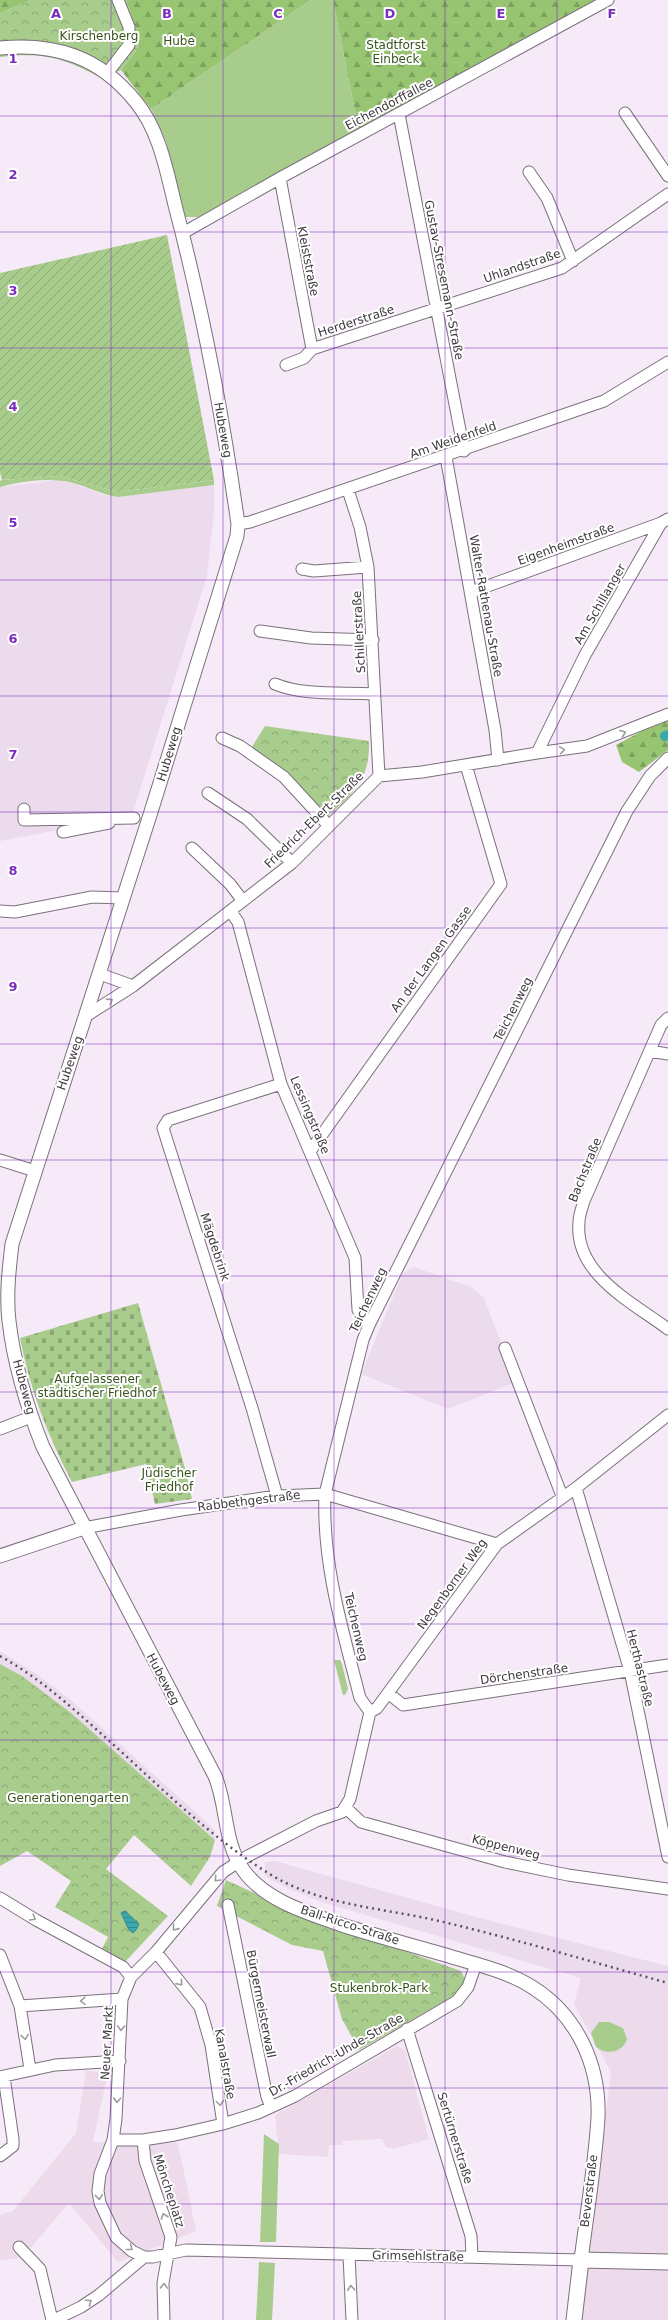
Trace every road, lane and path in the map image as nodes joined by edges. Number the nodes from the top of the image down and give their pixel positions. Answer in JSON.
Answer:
{"nodes":[{"id":1,"x":118,"y":0,"type":"edge"},
{"id":2,"x":608,"y":0,"type":"edge"},
{"id":3,"x":0,"y":48,"type":"edge"},
{"id":4,"x":108,"y":72,"type":"junction"},
{"id":5,"x":625,"y":113,"type":"dead end"},
{"id":6,"x":399,"y":114,"type":"junction"},
{"id":7,"x":529,"y":172,"type":"dead end"},
{"id":8,"x":668,"y":176,"type":"edge"},
{"id":9,"x":280,"y":178,"type":"junction"},
{"id":10,"x":668,"y":194,"type":"edge"},
{"id":11,"x":183,"y":234,"type":"junction"},
{"id":12,"x":574,"y":261,"type":"junction"},
{"id":13,"x":437,"y":308,"type":"junction"},
{"id":14,"x":312,"y":350,"type":"junction"},
{"id":15,"x":668,"y":362,"type":"edge"},
{"id":16,"x":286,"y":365,"type":"dead end"},
{"id":17,"x":464,"y":451,"type":"junction"},
{"id":18,"x":446,"y":457,"type":"junction"},
{"id":19,"x":348,"y":490,"type":"junction"},
{"id":20,"x":664,"y":521,"type":"edge"},
{"id":21,"x":238,"y":524,"type":"junction"},
{"id":22,"x":368,"y":567,"type":"junction"},
{"id":23,"x":302,"y":569,"type":"dead end"},
{"id":24,"x":471,"y":592,"type":"junction"},
{"id":25,"x":260,"y":631,"type":"dead end"},
{"id":26,"x":373,"y":640,"type":"junction"},
{"id":27,"x":275,"y":684,"type":"dead end"},
{"id":28,"x":374,"y":694,"type":"junction"},
{"id":29,"x":668,"y":714,"type":"edge"},
{"id":30,"x":222,"y":738,"type":"dead end"},
{"id":31,"x":537,"y":753,"type":"junction"},
{"id":32,"x":668,"y":758,"type":"edge"},
{"id":33,"x":498,"y":760,"type":"junction"},
{"id":34,"x":466,"y":765,"type":"junction"},
{"id":35,"x":379,"y":776,"type":"junction"},
{"id":36,"x":208,"y":793,"type":"dead end"},
{"id":37,"x":24,"y":809,"type":"dead end"},
{"id":38,"x":150,"y":815,"type":"junction"},
{"id":39,"x":81,"y":824,"type":"junction"},
{"id":40,"x":329,"y":826,"type":"junction"},
{"id":41,"x":63,"y":832,"type":"dead end"},
{"id":42,"x":192,"y":848,"type":"dead end"},
{"id":43,"x":292,"y":863,"type":"junction"},
{"id":44,"x":122,"y":898,"type":"junction"},
{"id":45,"x":244,"y":902,"type":"junction"},
{"id":46,"x":0,"y":911,"type":"edge"},
{"id":47,"x":231,"y":912,"type":"junction"},
{"id":48,"x":103,"y":975,"type":"junction"},
{"id":49,"x":133,"y":986,"type":"junction"},
{"id":50,"x":86,"y":1016,"type":"junction"},
{"id":51,"x":668,"y":1018,"type":"edge"},
{"id":52,"x":650,"y":1051,"type":"junction"},
{"id":53,"x":668,"y":1054,"type":"edge"},
{"id":54,"x":281,"y":1084,"type":"junction"},
{"id":55,"x":311,"y":1150,"type":"junction"},
{"id":56,"x":0,"y":1160,"type":"edge"},
{"id":57,"x":34,"y":1170,"type":"junction"},
{"id":58,"x":369,"y":1325,"type":"junction"},
{"id":59,"x":668,"y":1329,"type":"edge"},
{"id":60,"x":505,"y":1348,"type":"dead end"},
{"id":61,"x":668,"y":1415,"type":"edge"},
{"id":62,"x":31,"y":1417,"type":"junction"},
{"id":63,"x":0,"y":1429,"type":"edge"},
{"id":64,"x":576,"y":1488,"type":"junction"},
{"id":65,"x":325,"y":1494,"type":"junction"},
{"id":66,"x":278,"y":1496,"type":"junction"},
{"id":67,"x":562,"y":1496,"type":"junction"},
{"id":68,"x":84,"y":1528,"type":"junction"},
{"id":69,"x":497,"y":1544,"type":"junction"},
{"id":70,"x":0,"y":1556,"type":"edge"},
{"id":71,"x":668,"y":1665,"type":"edge"},
{"id":72,"x":630,"y":1671,"type":"junction"},
{"id":73,"x":388,"y":1693,"type":"junction"},
{"id":74,"x":370,"y":1712,"type":"junction"},
{"id":75,"x":346,"y":1808,"type":"junction"},
{"id":76,"x":668,"y":1857,"type":"edge"},
{"id":77,"x":238,"y":1863,"type":"junction"},
{"id":78,"x":668,"y":1889,"type":"edge"},
{"id":79,"x":0,"y":1898,"type":"edge"},
{"id":80,"x":228,"y":1905,"type":"dead end"},
{"id":81,"x":153,"y":1954,"type":"junction"},
{"id":82,"x":0,"y":1955,"type":"edge"},
{"id":83,"x":476,"y":1964,"type":"junction"},
{"id":84,"x":131,"y":1977,"type":"junction"},
{"id":85,"x":122,"y":1999,"type":"junction"},
{"id":86,"x":20,"y":2006,"type":"junction"},
{"id":87,"x":407,"y":2029,"type":"junction"},
{"id":88,"x":120,"y":2061,"type":"junction"},
{"id":89,"x":591,"y":2062,"type":"joint"},
{"id":90,"x":30,"y":2069,"type":"junction"},
{"id":91,"x":2,"y":2077,"type":"edge"},
{"id":92,"x":271,"y":2107,"type":"junction"},
{"id":93,"x":223,"y":2124,"type":"junction"},
{"id":94,"x":113,"y":2140,"type":"junction"},
{"id":95,"x":143,"y":2140,"type":"junction"},
{"id":96,"x":0,"y":2156,"type":"edge"},
{"id":97,"x":19,"y":2247,"type":"dead end"},
{"id":98,"x":169,"y":2253,"type":"junction"},
{"id":99,"x":349,"y":2255,"type":"junction"},
{"id":100,"x":472,"y":2256,"type":"junction"},
{"id":101,"x":144,"y":2257,"type":"junction"},
{"id":102,"x":581,"y":2260,"type":"junction"},
{"id":103,"x":668,"y":2262,"type":"edge"},
{"id":104,"x":53,"y":2320,"type":"edge"},
{"id":105,"x":164,"y":2320,"type":"edge"},
{"id":106,"x":352,"y":2320,"type":"edge"},
{"id":107,"x":574,"y":2320,"type":"edge"}],
"edges":[{"from":1,"to":4,"type":"street"},
{"from":2,"to":6,"type":"street","name":"Eichendorffallee"},
{"from":3,"to":4,"type":"street","name":"Hubeweg"},
{"from":4,"to":11,"type":"street","name":"Hubeweg"},
{"from":5,"to":8,"type":"street"},
{"from":6,"to":9,"type":"street","name":"Eichendorffallee"},
{"from":6,"to":13,"type":"street","name":"Gustav-Stresemann-Straße"},
{"from":7,"to":12,"type":"street"},
{"from":9,"to":11,"type":"street","name":"Eichendorffallee"},
{"from":9,"to":14,"type":"street","name":"Kleiststraße"},
{"from":10,"to":12,"type":"street","name":"Uhlandstraße"},
{"from":11,"to":21,"type":"street","name":"Hubeweg"},
{"from":12,"to":13,"type":"street","name":"Uhlandstraße"},
{"from":13,"to":14,"type":"street","name":"Herderstraße"},
{"from":13,"to":17,"type":"street","name":"Gustav-Stresemann-Straße"},
{"from":14,"to":16,"type":"street","name":"Herderstraße"},
{"from":15,"to":17,"type":"street","name":"Am Weidenfeld"},
{"from":17,"to":18,"type":"street","name":"Am Weidenfeld"},
{"from":18,"to":19,"type":"street","name":"Am Weidenfeld"},
{"from":18,"to":24,"type":"street","name":"Walter-Rathenau-Straße"},
{"from":19,"to":21,"type":"street","name":"Am Weidenfeld"},
{"from":19,"to":22,"type":"street","name":"Schillerstraße"},
{"from":20,"to":24,"type":"street","name":"Eigenheimstraße"},
{"from":20,"to":31,"type":"street","name":"Am Schillanger"},
{"from":21,"to":38,"type":"street","name":"Hubeweg"},
{"from":22,"to":23,"type":"street"},
{"from":22,"to":26,"type":"street","name":"Schillerstraße"},
{"from":24,"to":33,"type":"street","name":"Walter-Rathenau-Straße"},
{"from":25,"to":26,"type":"street"},
{"from":26,"to":28,"type":"street","name":"Schillerstraße"},
{"from":27,"to":28,"type":"street"},
{"from":28,"to":35,"type":"street","name":"Schillerstraße"},
{"from":31,"to":29,"type":"street","name":"Friedrich-Ebert-Straße","one_way":true},
{"from":30,"to":40,"type":"street"},
{"from":31,"to":33,"type":"street","name":"Friedrich-Ebert-Straße"},
{"from":32,"to":58,"type":"street","name":"Teichenweg"},
{"from":33,"to":34,"type":"street","name":"Friedrich-Ebert-Straße"},
{"from":34,"to":35,"type":"street","name":"Friedrich-Ebert-Straße"},
{"from":34,"to":55,"type":"street","name":"An der Langen Gasse"},
{"from":35,"to":40,"type":"street","name":"Friedrich-Ebert-Straße"},
{"from":36,"to":43,"type":"street"},
{"from":37,"to":39,"type":"street"},
{"from":38,"to":39,"type":"street"},
{"from":38,"to":44,"type":"street","name":"Hubeweg"},
{"from":39,"to":41,"type":"street"},
{"from":40,"to":43,"type":"street","name":"Friedrich-Ebert-Straße"},
{"from":42,"to":45,"type":"street"},
{"from":43,"to":45,"type":"street","name":"Friedrich-Ebert-Straße"},
{"from":44,"to":46,"type":"street"},
{"from":44,"to":48,"type":"street","name":"Hubeweg"},
{"from":45,"to":47,"type":"street","name":"Friedrich-Ebert-Straße"},
{"from":47,"to":49,"type":"street","name":"Friedrich-Ebert-Straße"},
{"from":47,"to":54,"type":"street","name":"Lessingstraße"},
{"from":48,"to":49,"type":"street"},
{"from":48,"to":50,"type":"street","name":"Hubeweg"},
{"from":50,"to":49,"type":"street","name":"Friedrich-Ebert-Straße","one_way":true},
{"from":50,"to":57,"type":"street","name":"Hubeweg"},
{"from":51,"to":52,"type":"street","name":"Bachstraße"},
{"from":52,"to":53,"type":"street"},
{"from":52,"to":59,"type":"street","name":"Bachstraße"},
{"from":54,"to":55,"type":"street","name":"Lessingstraße"},
{"from":54,"to":66,"type":"street","name":"Mägdebrink"},
{"from":55,"to":58,"type":"street","name":"Lessingstraße"},
{"from":56,"to":57,"type":"street"},
{"from":57,"to":62,"type":"street","name":"Hubeweg"},
{"from":58,"to":65,"type":"street","name":"Teichenweg"},
{"from":60,"to":67,"type":"street"},
{"from":61,"to":64,"type":"street","name":"Negenborner Weg"},
{"from":62,"to":63,"type":"street"},
{"from":62,"to":68,"type":"street","name":"Hubeweg"},
{"from":64,"to":67,"type":"street","name":"Negenborner Weg"},
{"from":64,"to":72,"type":"street","name":"Herthastraße"},
{"from":65,"to":66,"type":"street","name":"Rabbethgestraße"},
{"from":65,"to":69,"type":"street","name":"Rabbethgestraße"},
{"from":65,"to":74,"type":"street","name":"Teichenweg"},
{"from":66,"to":68,"type":"street","name":"Rabbethgestraße"},
{"from":67,"to":69,"type":"street","name":"Negenborner Weg"},
{"from":68,"to":70,"type":"street","name":"Rabbethgestraße"},
{"from":68,"to":77,"type":"street","name":"Hubeweg"},
{"from":69,"to":73,"type":"street","name":"Negenborner Weg"},
{"from":71,"to":72,"type":"street","name":"Dörchenstraße"},
{"from":72,"to":73,"type":"street","name":"Dörchenstraße"},
{"from":72,"to":76,"type":"street","name":"Herthastraße"},
{"from":73,"to":74,"type":"street","name":"Negenborner Weg"},
{"from":74,"to":75,"type":"street"},
{"from":75,"to":77,"type":"street"},
{"from":75,"to":78,"type":"street","name":"Köppenweg"},
{"from":77,"to":81,"type":"street","name":"Neuer Markt","one_way":true},
{"from":77,"to":83,"type":"street","name":"Ball-Ricco-Straße"},
{"from":79,"to":84,"type":"street","one_way":true},
{"from":80,"to":92,"type":"street","name":"Bürgermeisterwall"},
{"from":81,"to":84,"type":"street","name":"Neuer Markt"},
{"from":81,"to":93,"type":"street","name":"Kanalstraße","one_way":true},
{"from":82,"to":86,"type":"street"},
{"from":83,"to":87,"type":"street","name":"Dr.-Friedrich-Uhde-Straße"},
{"from":83,"to":89,"type":"street","name":"Ball-Ricco-Straße"},
{"from":84,"to":85,"type":"street","name":"Neuer Markt"},
{"from":85,"to":86,"type":"street","one_way":true},
{"from":85,"to":88,"type":"street","name":"Neuer Markt","one_way":true},
{"from":86,"to":90,"type":"street","one_way":true},
{"from":87,"to":92,"type":"street","name":"Dr.-Friedrich-Uhde-Straße"},
{"from":87,"to":100,"type":"street","name":"Sertürnerstraße"},
{"from":88,"to":90,"type":"street"},
{"from":88,"to":94,"type":"street","name":"Neuer Markt","one_way":true},
{"from":89,"to":102,"type":"street","name":"Beverstraße"},
{"from":90,"to":91,"type":"street"},
{"from":91,"to":96,"type":"street"},
{"from":92,"to":93,"type":"street","name":"Dr.-Friedrich-Uhde-Straße"},
{"from":93,"to":95,"type":"street","name":"Dr.-Friedrich-Uhde-Straße"},
{"from":94,"to":95,"type":"street","name":"Dr.-Friedrich-Uhde-Straße"},
{"from":94,"to":101,"type":"street","one_way":true},
{"from":98,"to":95,"type":"street","name":"Möncheplatz","one_way":true},
{"from":97,"to":104,"type":"street"},
{"from":98,"to":99,"type":"street","name":"Grimsehlstraße"},
{"from":98,"to":101,"type":"street"},
{"from":105,"to":98,"type":"street","name":"Möncheplatz","one_way":true},
{"from":99,"to":100,"type":"street","name":"Grimsehlstraße"},
{"from":106,"to":99,"type":"street","one_way":true},
{"from":100,"to":102,"type":"street","name":"Grimsehlstraße"},
{"from":104,"to":101,"type":"street","one_way":true},
{"from":102,"to":103,"type":"main road","name":"Grimsehlstraße"},
{"from":102,"to":107,"type":"main road","name":"Beverstraße"}]}
